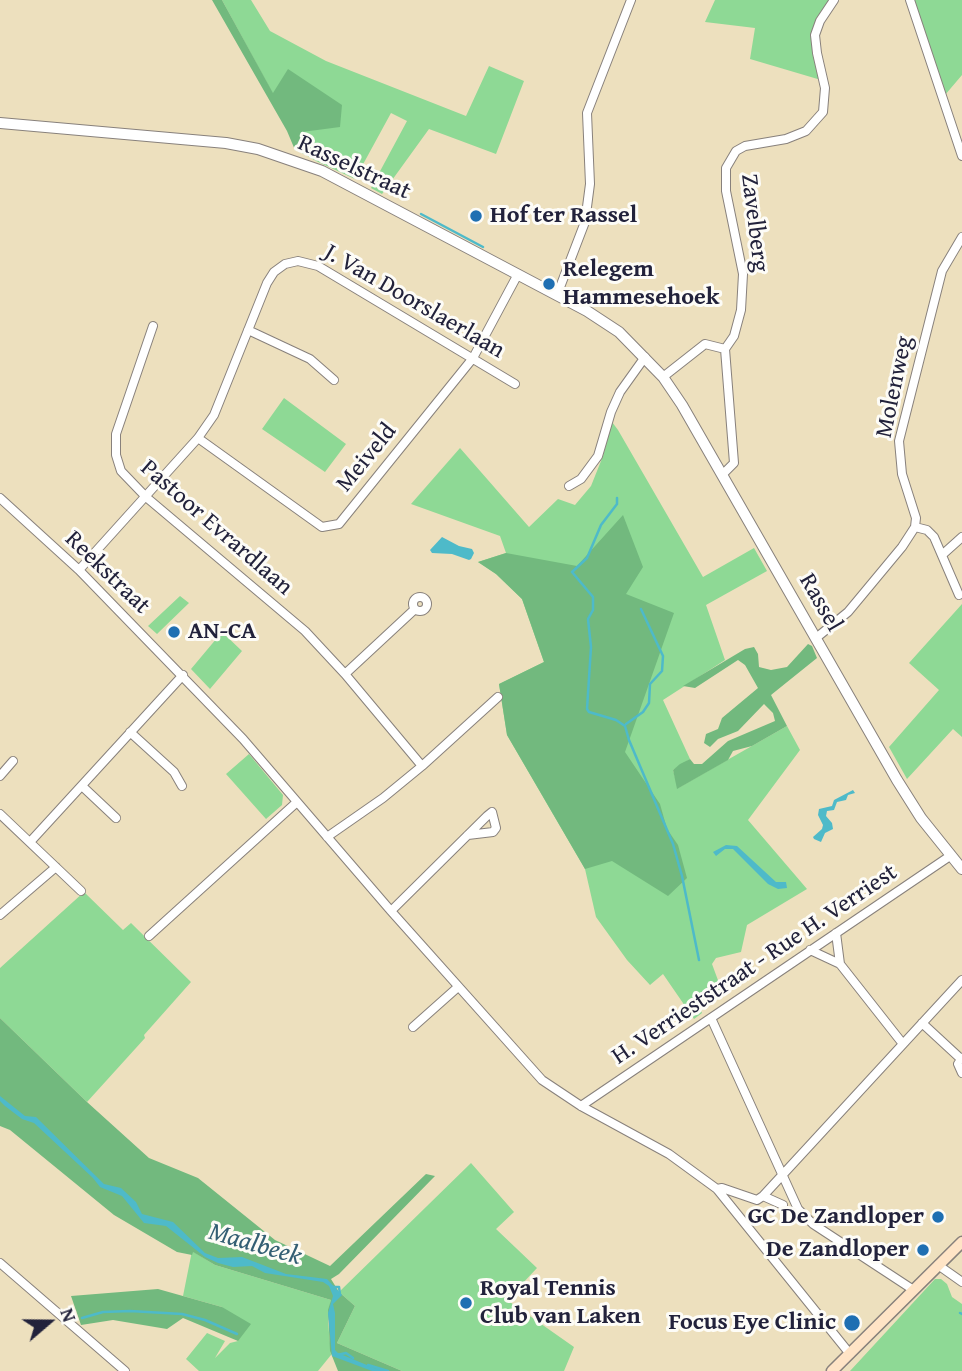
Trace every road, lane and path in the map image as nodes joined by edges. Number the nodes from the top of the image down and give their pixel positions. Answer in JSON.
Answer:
{"nodes":[{"id":1,"x":631,"y":0,"type":"edge"},
{"id":2,"x":834,"y":0,"type":"edge"},
{"id":3,"x":910,"y":0,"type":"edge"},
{"id":4,"x":0,"y":123,"type":"edge"},
{"id":5,"x":962,"y":156,"type":"edge"},
{"id":6,"x":962,"y":237,"type":"edge"},
{"id":7,"x":518,"y":274,"type":"junction"},
{"id":8,"x":557,"y":295,"type":"junction"},
{"id":9,"x":587,"y":311,"type":"joint"},
{"id":10,"x":153,"y":326,"type":"dead end"},
{"id":11,"x":248,"y":330,"type":"junction"},
{"id":12,"x":725,"y":349,"type":"junction"},
{"id":13,"x":645,"y":357,"type":"junction"},
{"id":14,"x":473,"y":358,"type":"junction"},
{"id":15,"x":663,"y":377,"type":"junction"},
{"id":16,"x":334,"y":380,"type":"dead end"},
{"id":17,"x":515,"y":384,"type":"dead end"},
{"id":18,"x":198,"y":438,"type":"junction"},
{"id":19,"x":722,"y":475,"type":"junction"},
{"id":20,"x":569,"y":486,"type":"dead end"},
{"id":21,"x":146,"y":497,"type":"junction"},
{"id":22,"x":0,"y":498,"type":"edge"},
{"id":23,"x":915,"y":527,"type":"junction"},
{"id":24,"x":962,"y":537,"type":"edge"},
{"id":25,"x":942,"y":555,"type":"junction"},
{"id":26,"x":79,"y":570,"type":"junction"},
{"id":27,"x":959,"y":596,"type":"dead end"},
{"id":28,"x":415,"y":608,"type":"dead end"},
{"id":29,"x":816,"y":638,"type":"junction"},
{"id":30,"x":345,"y":674,"type":"junction"},
{"id":31,"x":183,"y":675,"type":"junction"},
{"id":32,"x":498,"y":697,"type":"dead end"},
{"id":33,"x":130,"y":732,"type":"junction"},
{"id":34,"x":13,"y":761,"type":"dead end"},
{"id":35,"x":422,"y":766,"type":"junction"},
{"id":36,"x":0,"y":776,"type":"edge"},
{"id":37,"x":82,"y":786,"type":"junction"},
{"id":38,"x":182,"y":786,"type":"dead end"},
{"id":39,"x":297,"y":802,"type":"junction"},
{"id":40,"x":0,"y":814,"type":"edge"},
{"id":41,"x":116,"y":818,"type":"dead end"},
{"id":42,"x":468,"y":835,"type":"dead end"},
{"id":43,"x":327,"y":837,"type":"junction"},
{"id":44,"x":30,"y":842,"type":"junction"},
{"id":45,"x":950,"y":856,"type":"junction"},
{"id":46,"x":55,"y":867,"type":"junction"},
{"id":47,"x":962,"y":869,"type":"edge"},
{"id":48,"x":80,"y":891,"type":"dead end"},
{"id":49,"x":391,"y":911,"type":"junction"},
{"id":50,"x":0,"y":915,"type":"edge"},
{"id":51,"x":836,"y":933,"type":"junction"},
{"id":52,"x":149,"y":936,"type":"dead end"},
{"id":53,"x":810,"y":950,"type":"junction"},
{"id":54,"x":840,"y":964,"type":"junction"},
{"id":55,"x":962,"y":980,"type":"edge"},
{"id":56,"x":458,"y":987,"type":"junction"},
{"id":57,"x":711,"y":1018,"type":"junction"},
{"id":58,"x":922,"y":1023,"type":"junction"},
{"id":59,"x":413,"y":1027,"type":"dead end"},
{"id":60,"x":903,"y":1044,"type":"junction"},
{"id":61,"x":962,"y":1058,"type":"edge"},
{"id":62,"x":962,"y":1073,"type":"edge"},
{"id":63,"x":581,"y":1105,"type":"junction"},
{"id":64,"x":783,"y":1173,"type":"junction"},
{"id":65,"x":718,"y":1189,"type":"junction"},
{"id":66,"x":763,"y":1196,"type":"junction"},
{"id":67,"x":783,"y":1205,"type":"dead end"},
{"id":68,"x":962,"y":1242,"type":"edge"},
{"id":69,"x":0,"y":1263,"type":"edge"},
{"id":70,"x":938,"y":1265,"type":"junction"},
{"id":71,"x":962,"y":1282,"type":"edge"},
{"id":72,"x":912,"y":1289,"type":"junction"},
{"id":73,"x":850,"y":1354,"type":"junction"},
{"id":74,"x":125,"y":1371,"type":"edge"},
{"id":75,"x":832,"y":1371,"type":"edge"}],
"edges":[{"from":1,"to":8,"type":"street"},
{"from":2,"to":12,"type":"street","name":"Zavelberg"},
{"from":3,"to":5,"type":"street"},
{"from":4,"to":7,"type":"street","name":"Rasselstraat"},
{"from":6,"to":23,"type":"street","name":"Molenweg"},
{"from":7,"to":8,"type":"street","name":"Rasselstraat"},
{"from":7,"to":14,"type":"street","name":"Meiveld"},
{"from":8,"to":9,"type":"street","name":"Rasselstraat"},
{"from":9,"to":13,"type":"street","name":"Rassel"},
{"from":10,"to":21,"type":"street","name":"Pastoor Evrardlaan"},
{"from":11,"to":14,"type":"street","name":"J. Van Doorslaerlaan"},
{"from":11,"to":16,"type":"street"},
{"from":11,"to":18,"type":"street","name":"J. Van Doorslaerlaan"},
{"from":12,"to":15,"type":"street"},
{"from":12,"to":19,"type":"street"},
{"from":13,"to":15,"type":"street","name":"Rassel"},
{"from":13,"to":20,"type":"street"},
{"from":14,"to":17,"type":"street","name":"J. Van Doorslaerlaan"},
{"from":14,"to":18,"type":"street","name":"Meiveld"},
{"from":15,"to":19,"type":"street","name":"Rassel"},
{"from":18,"to":21,"type":"street","name":"J. Van Doorslaerlaan"},
{"from":19,"to":29,"type":"street","name":"Rassel"},
{"from":21,"to":26,"type":"street","name":"J. Van Doorslaerlaan"},
{"from":21,"to":30,"type":"street","name":"Pastoor Evrardlaan"},
{"from":22,"to":26,"type":"street","name":"Reekstraat"},
{"from":23,"to":25,"type":"street"},
{"from":23,"to":29,"type":"street"},
{"from":24,"to":25,"type":"street"},
{"from":25,"to":27,"type":"street"},
{"from":26,"to":31,"type":"street","name":"Reekstraat"},
{"from":28,"to":30,"type":"street"},
{"from":29,"to":45,"type":"street","name":"Rassel"},
{"from":30,"to":35,"type":"street","name":"Pastoor Evrardlaan"},
{"from":31,"to":33,"type":"street"},
{"from":31,"to":39,"type":"street","name":"Reekstraat"},
{"from":32,"to":35,"type":"street"},
{"from":33,"to":37,"type":"street"},
{"from":33,"to":38,"type":"street"},
{"from":34,"to":36,"type":"street"},
{"from":35,"to":43,"type":"street"},
{"from":37,"to":41,"type":"street"},
{"from":37,"to":44,"type":"street"},
{"from":39,"to":43,"type":"street","name":"Reekstraat"},
{"from":39,"to":52,"type":"street"},
{"from":40,"to":44,"type":"street"},
{"from":42,"to":49,"type":"street"},
{"from":43,"to":49,"type":"street","name":"Reekstraat"},
{"from":44,"to":46,"type":"street"},
{"from":45,"to":47,"type":"street","name":"Rassel"},
{"from":45,"to":51,"type":"street","name":"H. Verrieststraat - Rue H. Verriest"},
{"from":46,"to":48,"type":"street"},
{"from":46,"to":50,"type":"street"},
{"from":49,"to":56,"type":"street","name":"Reekstraat"},
{"from":51,"to":53,"type":"street","name":"H. Verrieststraat - Rue H. Verriest"},
{"from":51,"to":54,"type":"street"},
{"from":53,"to":54,"type":"street"},
{"from":53,"to":57,"type":"street","name":"H. Verrieststraat - Rue H. Verriest"},
{"from":54,"to":60,"type":"street"},
{"from":55,"to":58,"type":"street"},
{"from":56,"to":59,"type":"street"},
{"from":56,"to":63,"type":"street","name":"Reekstraat"},
{"from":57,"to":63,"type":"street","name":"H. Verrieststraat - Rue H. Verriest"},
{"from":57,"to":64,"type":"street"},
{"from":58,"to":60,"type":"street"},
{"from":58,"to":61,"type":"street"},
{"from":60,"to":64,"type":"street"},
{"from":61,"to":62,"type":"street"},
{"from":63,"to":65,"type":"street","name":"Reekstraat"},
{"from":64,"to":66,"type":"street"},
{"from":64,"to":72,"type":"street"},
{"from":65,"to":66,"type":"street"},
{"from":65,"to":73,"type":"street"},
{"from":66,"to":67,"type":"street"},
{"from":68,"to":70,"type":"main road"},
{"from":69,"to":74,"type":"street"},
{"from":70,"to":71,"type":"street"},
{"from":70,"to":72,"type":"main road"},
{"from":72,"to":73,"type":"main road"},
{"from":73,"to":75,"type":"main road"}]}
